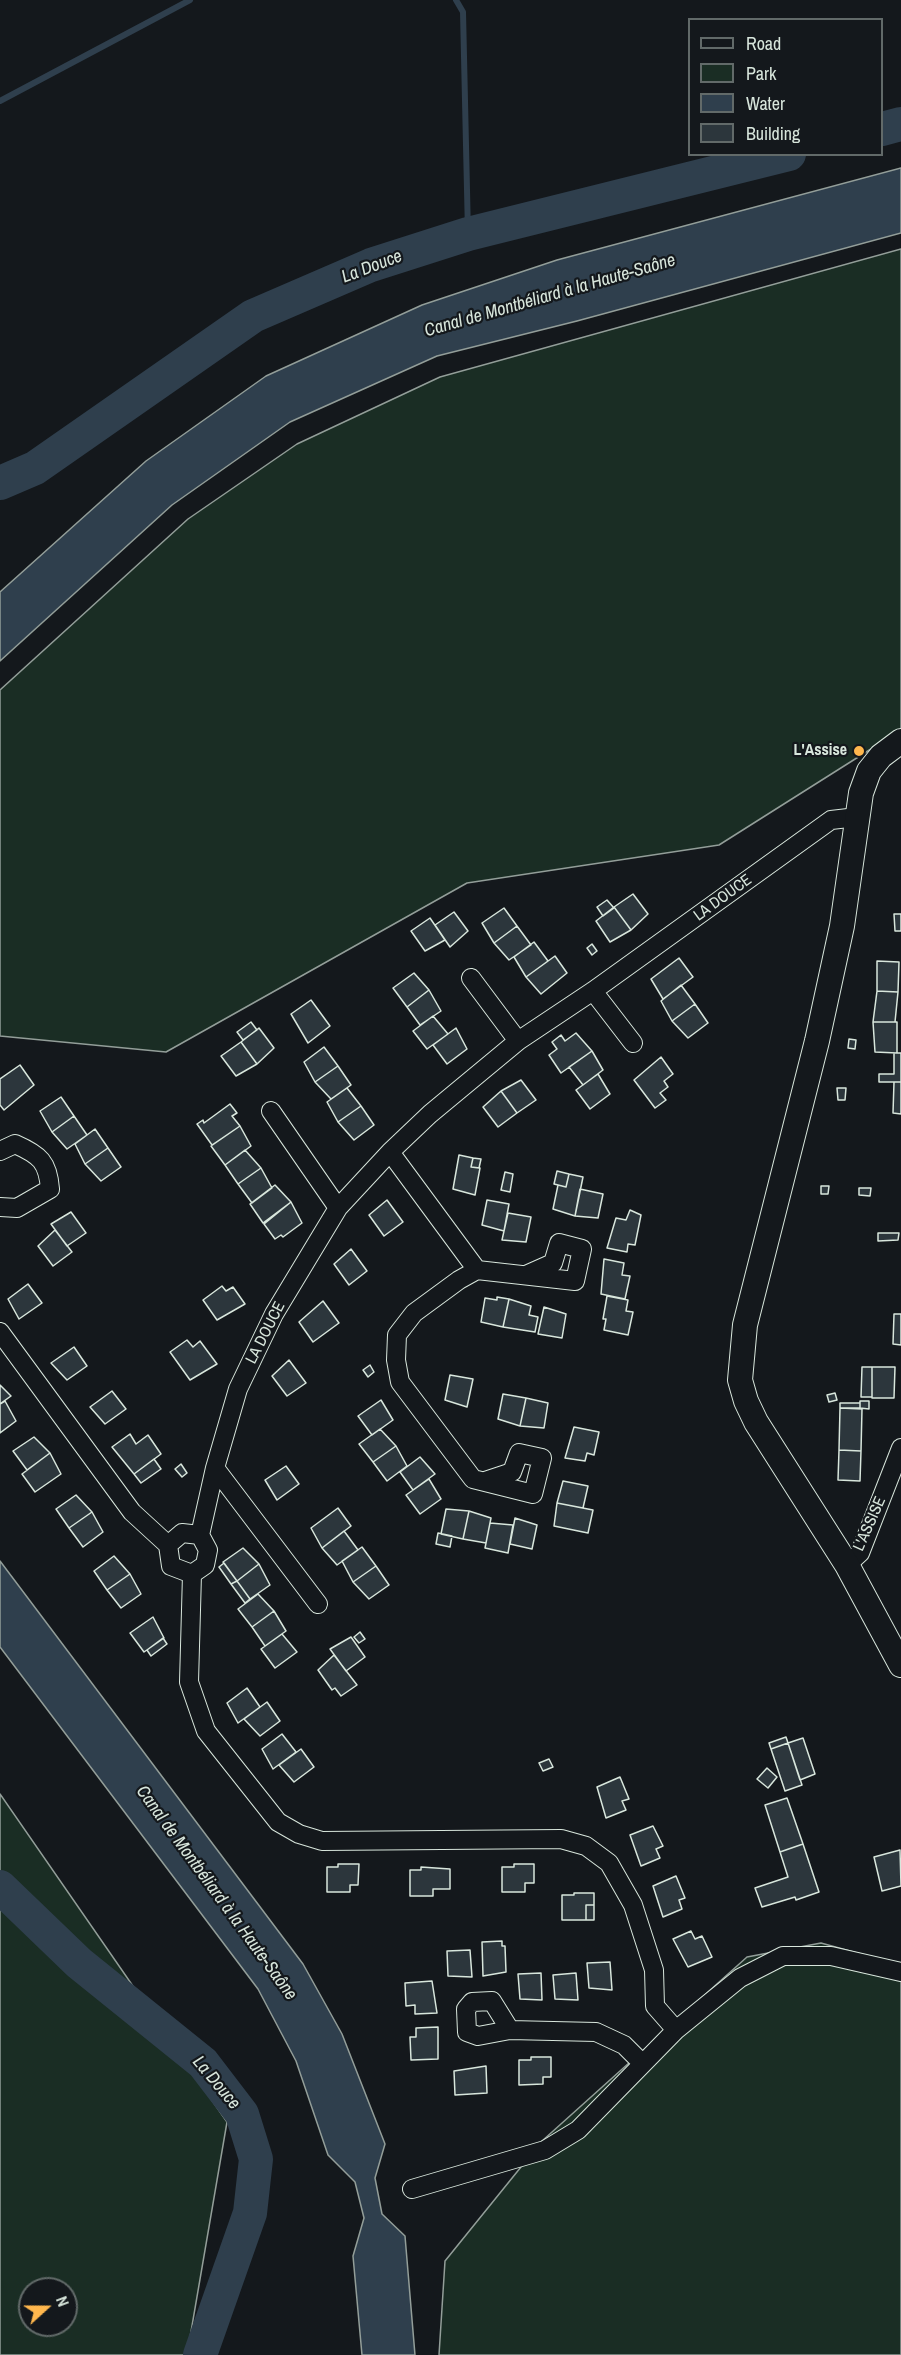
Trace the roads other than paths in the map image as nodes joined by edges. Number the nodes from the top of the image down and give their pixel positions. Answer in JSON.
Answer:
{"nodes":[{"id":1,"x":901,"y":741,"type":"edge"},
{"id":2,"x":857,"y":817,"type":"junction"},
{"id":3,"x":471,"y":978,"type":"dead end"},
{"id":4,"x":593,"y":991,"type":"junction"},
{"id":5,"x":518,"y":1041,"type":"junction"},
{"id":6,"x":633,"y":1043,"type":"dead end"},
{"id":7,"x":271,"y":1111,"type":"dead end"},
{"id":8,"x":0,"y":1151,"type":"edge"},
{"id":9,"x":390,"y":1152,"type":"junction"},
{"id":10,"x":0,"y":1208,"type":"edge"},
{"id":11,"x":338,"y":1208,"type":"junction"},
{"id":12,"x":477,"y":1270,"type":"junction"},
{"id":13,"x":526,"y":1275,"type":"dead end"},
{"id":14,"x":0,"y":1332,"type":"edge"},
{"id":15,"x":901,"y":1448,"type":"edge"},
{"id":16,"x":215,"y":1468,"type":"junction"},
{"id":17,"x":485,"y":1481,"type":"dead end"},
{"id":18,"x":200,"y":1535,"type":"junction"},
{"id":19,"x":168,"y":1545,"type":"junction"},
{"id":20,"x":847,"y":1565,"type":"junction"},
{"id":21,"x":192,"y":1574,"type":"junction"},
{"id":22,"x":318,"y":1604,"type":"dead end"},
{"id":23,"x":901,"y":1665,"type":"edge"},
{"id":24,"x":901,"y":1972,"type":"edge"},
{"id":25,"x":510,"y":2030,"type":"dead end"},
{"id":26,"x":676,"y":2030,"type":"junction"},
{"id":27,"x":642,"y":2063,"type":"junction"},
{"id":28,"x":412,"y":2189,"type":"dead end"}],
"edges":[{"from":1,"to":2,"type":"street"},
{"from":2,"to":4,"type":"street","name":"LA DOUCE"},
{"from":2,"to":20,"type":"street"},
{"from":3,"to":5,"type":"street"},
{"from":4,"to":5,"type":"street","name":"LA DOUCE"},
{"from":4,"to":6,"type":"street"},
{"from":5,"to":9,"type":"street","name":"LA DOUCE"},
{"from":7,"to":11,"type":"street"},
{"from":8,"to":10,"type":"street"},
{"from":9,"to":11,"type":"street","name":"LA DOUCE"},
{"from":9,"to":12,"type":"street"},
{"from":11,"to":16,"type":"street","name":"LA DOUCE"},
{"from":12,"to":13,"type":"street"},
{"from":12,"to":17,"type":"street"},
{"from":14,"to":19,"type":"street"},
{"from":15,"to":20,"type":"street","name":"L'ASSISE"},
{"from":16,"to":18,"type":"street","name":"LA DOUCE"},
{"from":16,"to":22,"type":"street"},
{"from":18,"to":19,"type":"street"},
{"from":18,"to":21,"type":"street"},
{"from":19,"to":21,"type":"street"},
{"from":20,"to":23,"type":"street"},
{"from":21,"to":26,"type":"street"},
{"from":24,"to":26,"type":"street"},
{"from":25,"to":27,"type":"street"},
{"from":26,"to":27,"type":"street"},
{"from":27,"to":28,"type":"street"}]}
